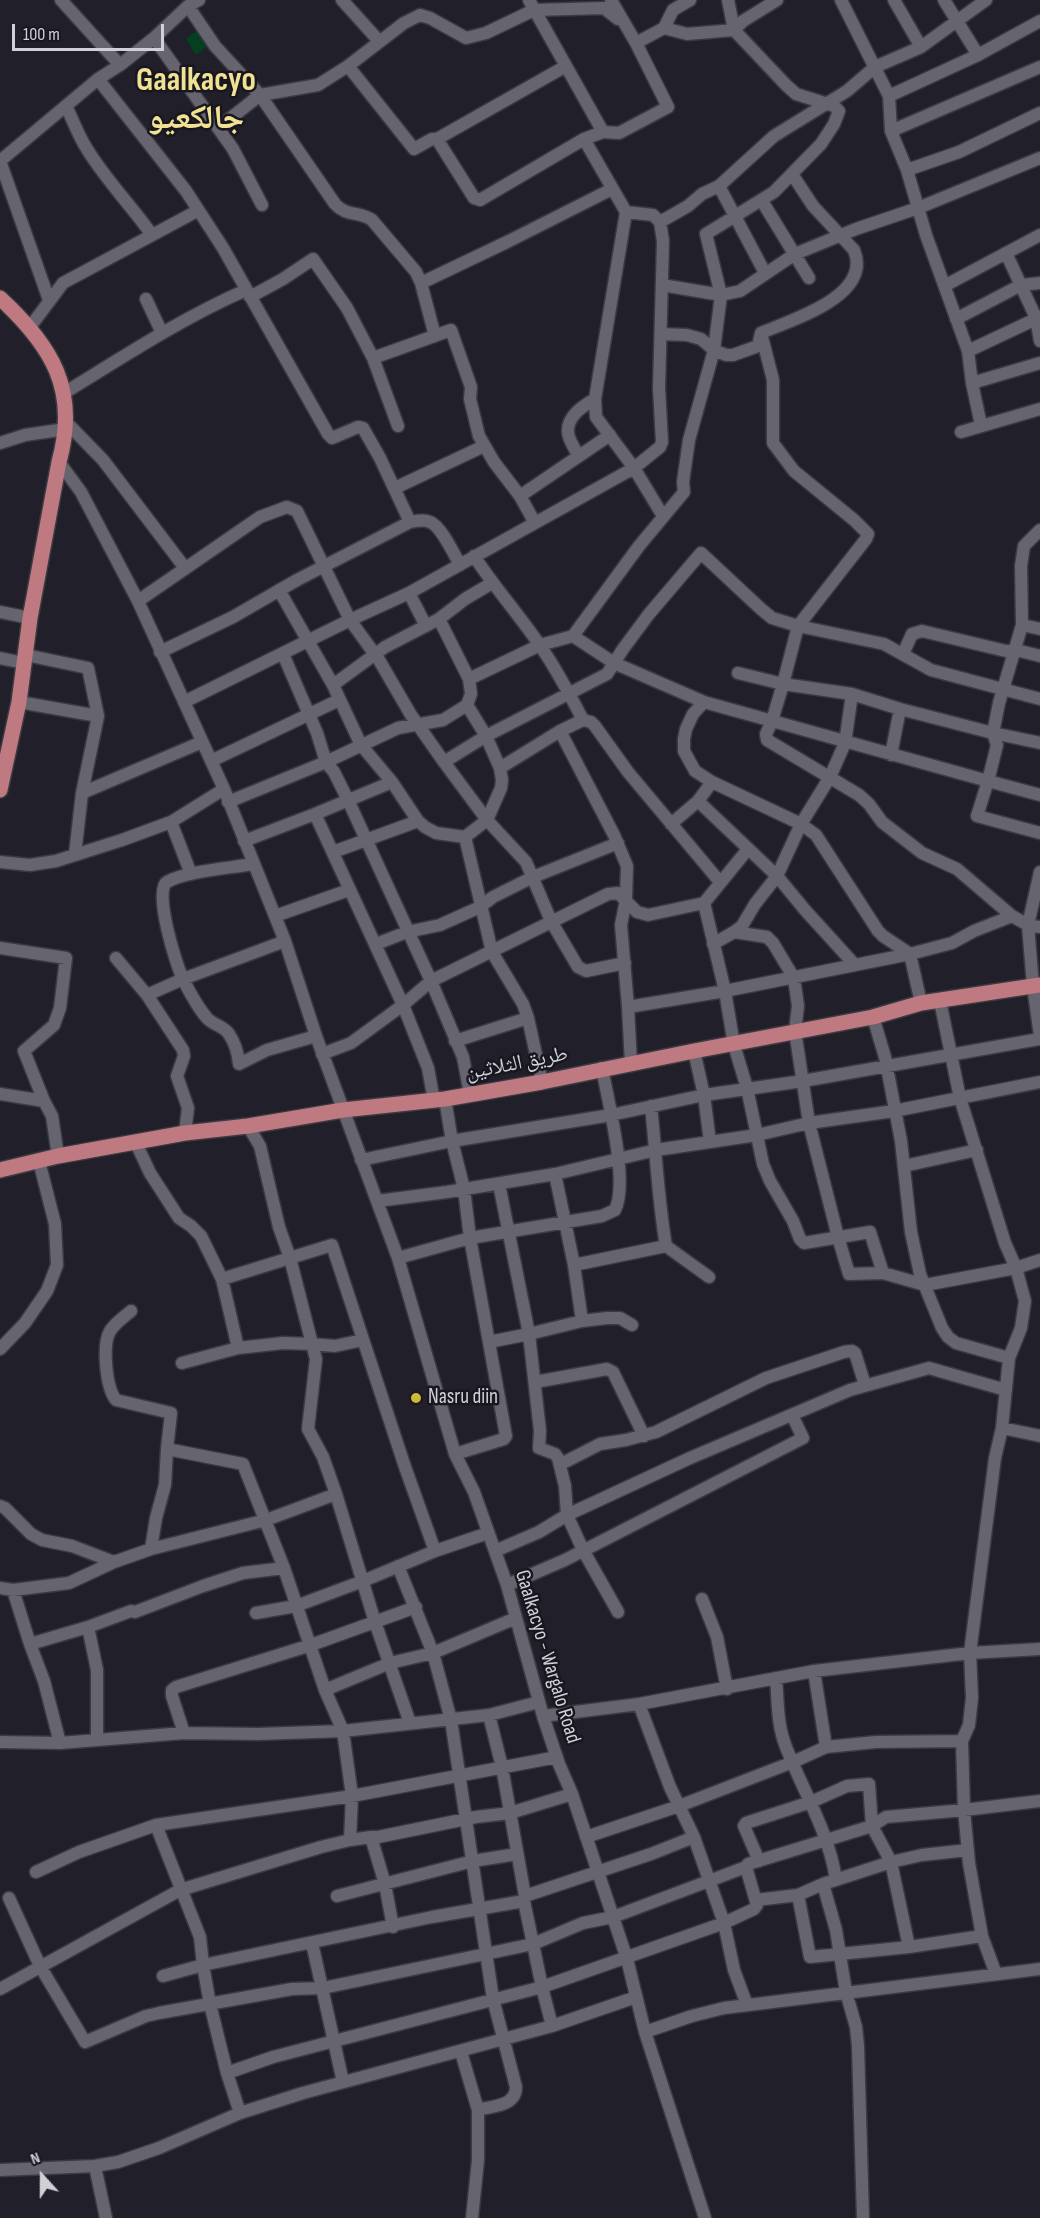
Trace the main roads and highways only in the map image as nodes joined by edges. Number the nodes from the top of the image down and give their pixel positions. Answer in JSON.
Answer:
{"nodes":[{"id":1,"x":0,"y":298,"type":"edge"},
{"id":2,"x":0,"y":787,"type":"edge"},
{"id":3,"x":1036,"y":985,"type":"edge"},
{"id":4,"x":0,"y":1170,"type":"edge"}],
"edges":[{"from":1,"to":2,"type":"main road"},
{"from":3,"to":4,"type":"main road","name":"طريق الثلاثين"}]}
